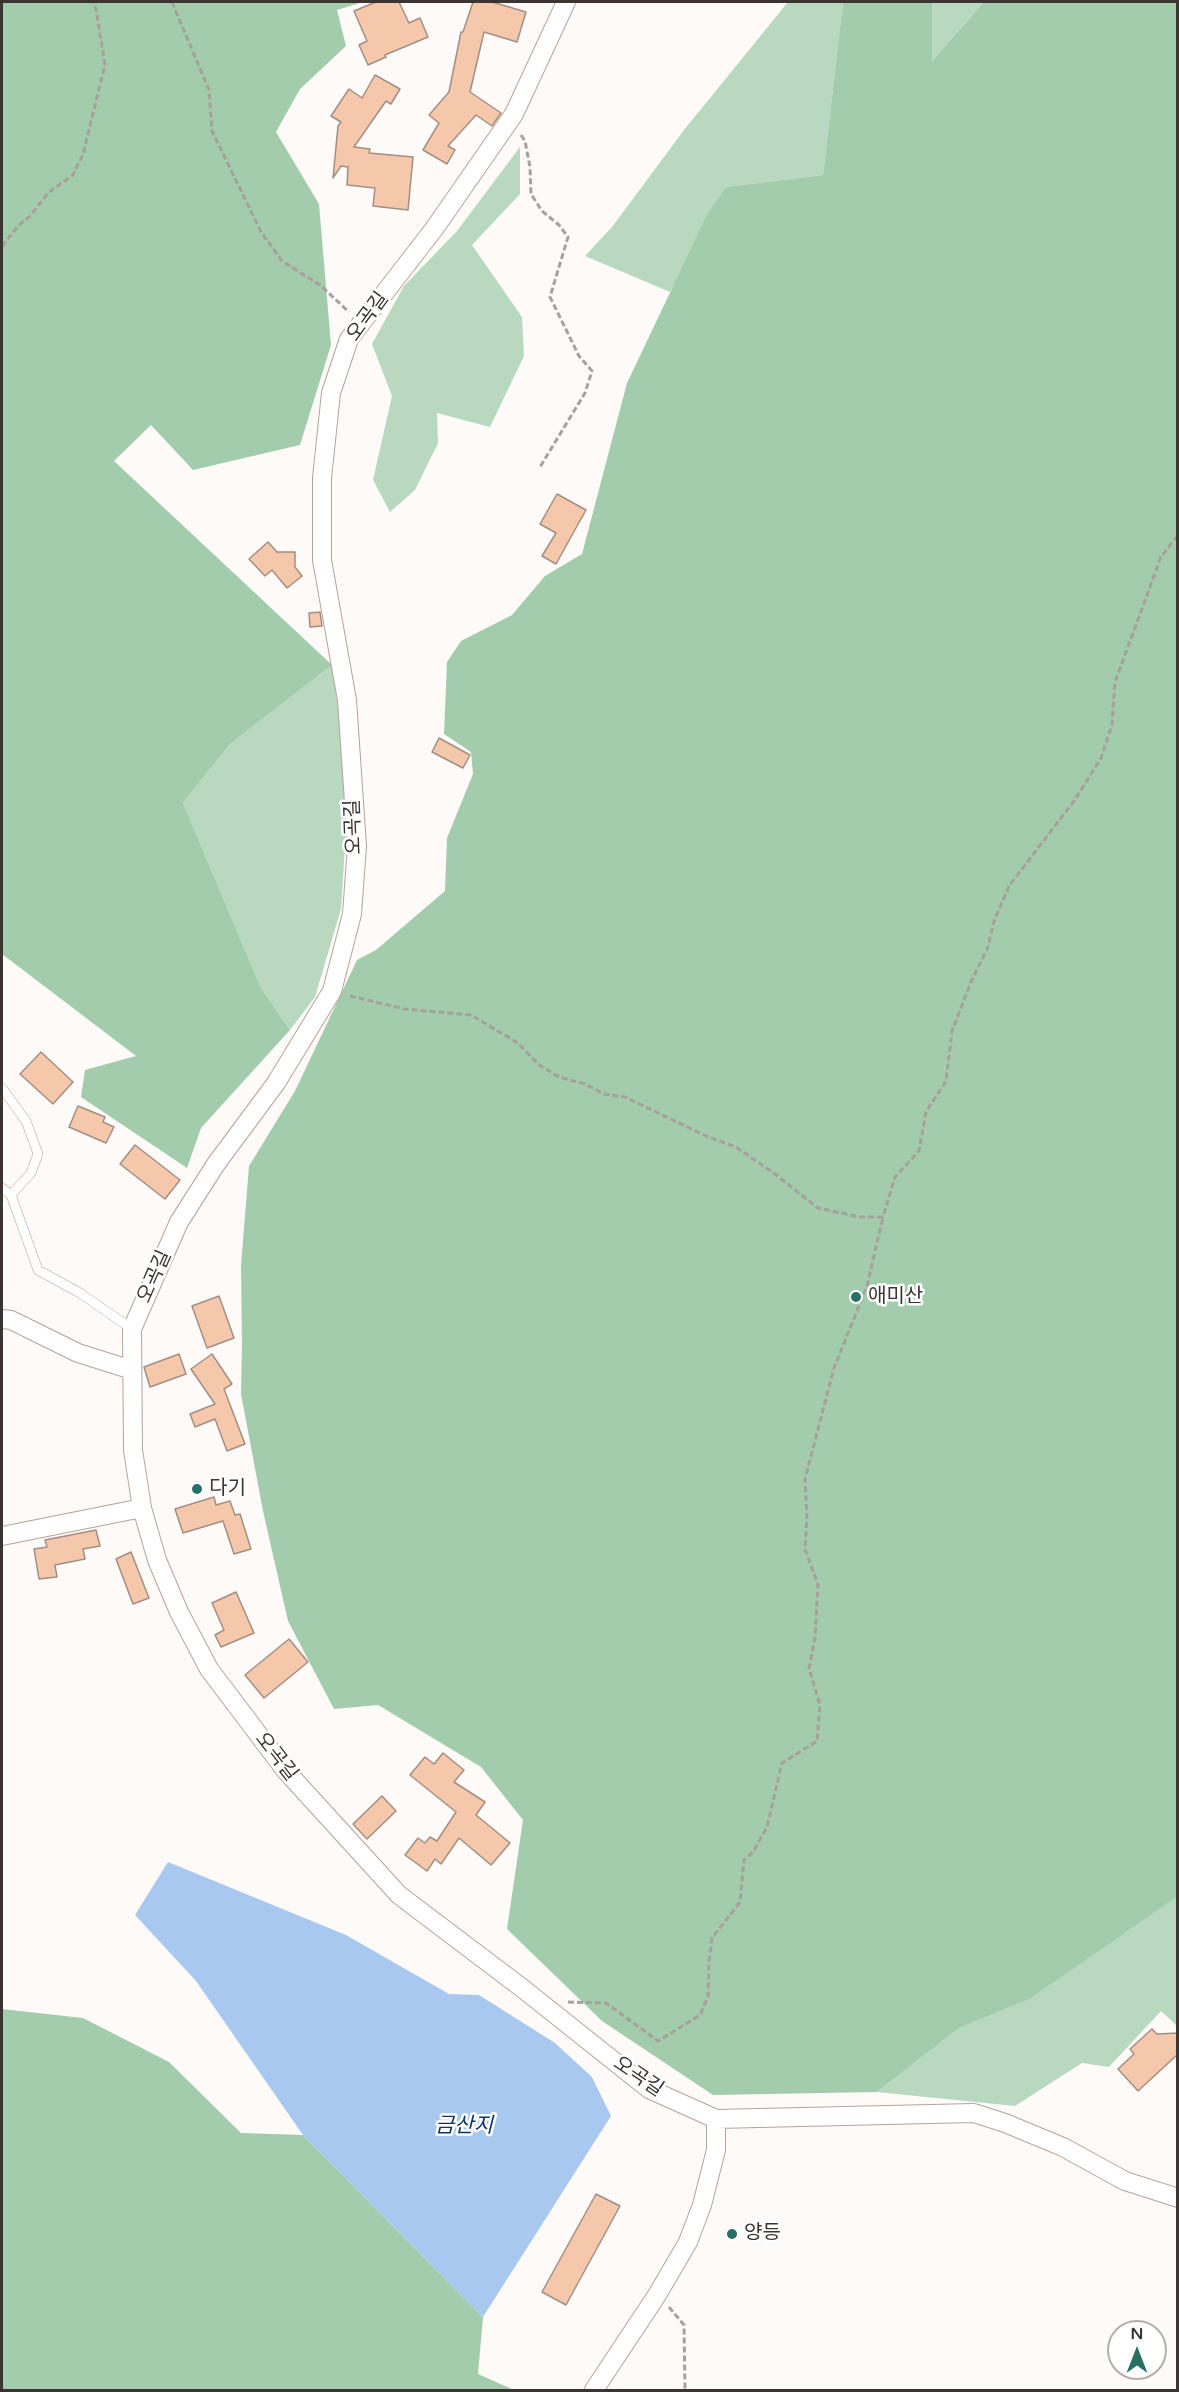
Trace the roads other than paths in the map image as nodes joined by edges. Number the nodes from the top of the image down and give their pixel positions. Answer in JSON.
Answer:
{"nodes":[{"id":1,"x":566,"y":2,"type":"edge"},
{"id":2,"x":2,"y":1088,"type":"edge"},
{"id":3,"x":2,"y":1188,"type":"edge"},
{"id":4,"x":11,"y":1195,"type":"junction"},
{"id":5,"x":2,"y":1319,"type":"edge"},
{"id":6,"x":132,"y":1329,"type":"junction"},
{"id":7,"x":132,"y":1370,"type":"junction"},
{"id":8,"x":142,"y":1508,"type":"junction"},
{"id":9,"x":2,"y":1536,"type":"edge"},
{"id":10,"x":716,"y":2119,"type":"junction"},
{"id":11,"x":1178,"y":2198,"type":"edge"},
{"id":12,"x":594,"y":2391,"type":"edge"}],
"edges":[{"from":1,"to":6,"type":"street","name":"오곡길"},
{"from":2,"to":4,"type":"lane"},
{"from":3,"to":4,"type":"lane"},
{"from":4,"to":6,"type":"lane"},
{"from":5,"to":7,"type":"street"},
{"from":6,"to":7,"type":"street","name":"오곡길"},
{"from":7,"to":8,"type":"street","name":"오곡길"},
{"from":8,"to":9,"type":"street"},
{"from":8,"to":10,"type":"street","name":"오곡길"},
{"from":10,"to":11,"type":"street"},
{"from":10,"to":12,"type":"street"}]}
